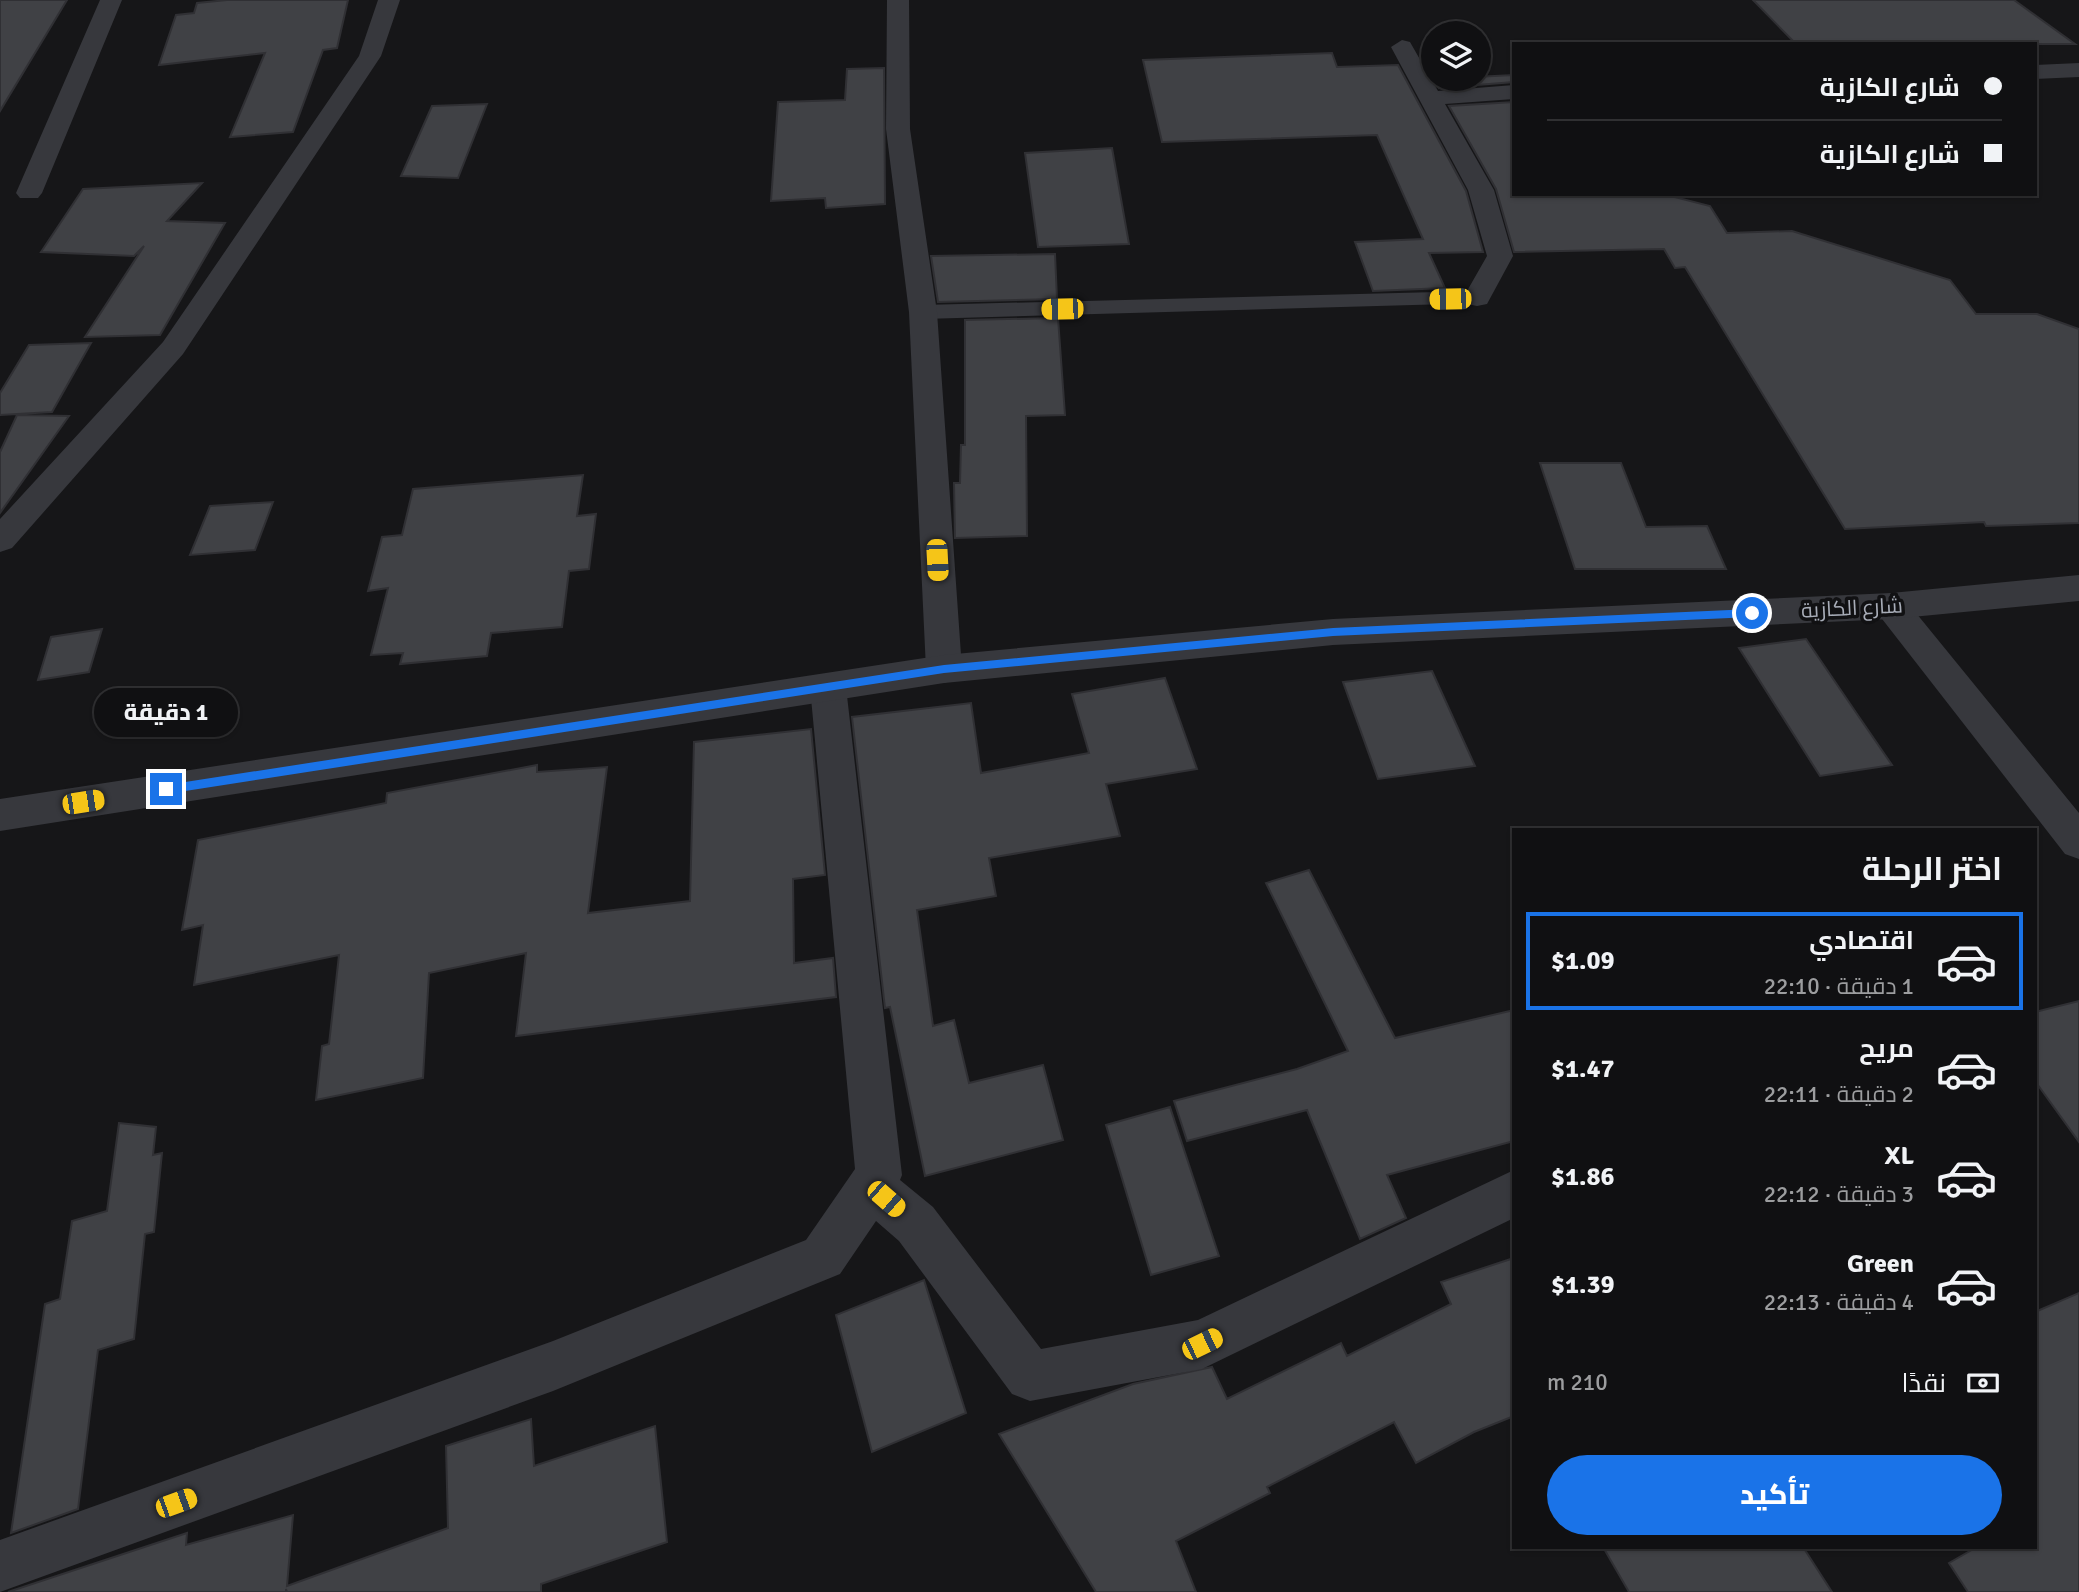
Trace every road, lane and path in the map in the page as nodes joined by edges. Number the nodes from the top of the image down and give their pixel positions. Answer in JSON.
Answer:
{"nodes":[{"id":1,"x":111,"y":0,"type":"edge"},
{"id":2,"x":389,"y":0,"type":"edge"},
{"id":3,"x":898,"y":0,"type":"edge"},
{"id":4,"x":1402,"y":47,"type":"dead end"},
{"id":5,"x":2079,"y":71,"type":"edge"},
{"id":6,"x":2037,"y":72,"type":"edge"},
{"id":7,"x":1512,"y":92,"type":"edge"},
{"id":8,"x":1432,"y":98,"type":"junction"},
{"id":9,"x":29,"y":193,"type":"dead end"},
{"id":10,"x":1477,"y":298,"type":"joint"},
{"id":11,"x":923,"y":312,"type":"junction"},
{"id":12,"x":0,"y":540,"type":"edge"},
{"id":13,"x":2079,"y":588,"type":"edge"},
{"id":14,"x":1891,"y":606,"type":"junction"},
{"id":15,"x":944,"y":669,"type":"junction"},
{"id":16,"x":828,"y":687,"type":"junction"},
{"id":17,"x":0,"y":815,"type":"edge"},
{"id":18,"x":2079,"y":842,"type":"edge"},
{"id":19,"x":871,"y":1186,"type":"junction"},
{"id":20,"x":1512,"y":1194,"type":"edge"},
{"id":21,"x":0,"y":1567,"type":"edge"}],
"edges":[{"from":1,"to":9,"type":"street"},
{"from":2,"to":12,"type":"street"},
{"from":3,"to":11,"type":"street"},
{"from":4,"to":8,"type":"street"},
{"from":5,"to":6,"type":"street"},
{"from":7,"to":8,"type":"street"},
{"from":8,"to":10,"type":"street"},
{"from":10,"to":11,"type":"lane"},
{"from":11,"to":15,"type":"street"},
{"from":13,"to":14,"type":"street","name":"شارع الكازية"},
{"from":14,"to":15,"type":"street","name":"شارع الكازية"},
{"from":14,"to":18,"type":"street"},
{"from":15,"to":16,"type":"street","name":"شارع الكازية"},
{"from":16,"to":17,"type":"street","name":"شارع الكازية"},
{"from":16,"to":19,"type":"street"},
{"from":19,"to":20,"type":"street"},
{"from":19,"to":21,"type":"street"}]}
